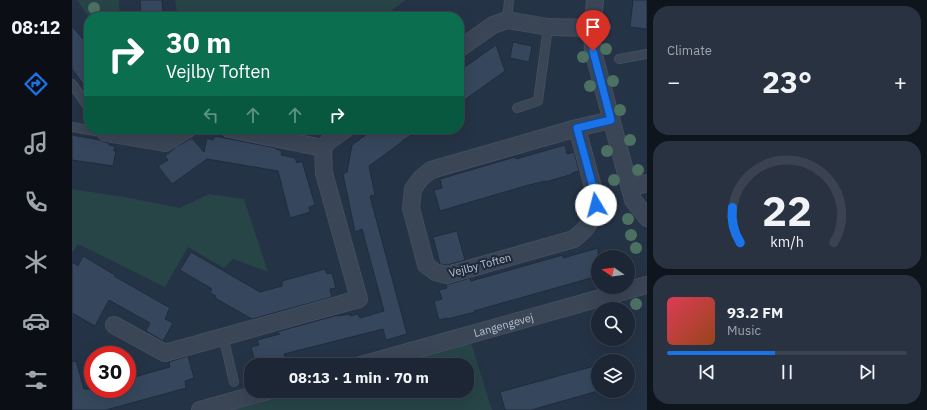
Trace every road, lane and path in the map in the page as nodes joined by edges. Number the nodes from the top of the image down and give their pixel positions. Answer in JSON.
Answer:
{"nodes":[{"id":1,"x":509,"y":0,"type":"edge"},
{"id":2,"x":595,"y":0,"type":"edge"},
{"id":3,"x":507,"y":20,"type":"junction"},
{"id":4,"x":548,"y":27,"type":"junction"},
{"id":5,"x":592,"y":28,"type":"junction"},
{"id":6,"x":464,"y":45,"type":"edge"},
{"id":7,"x":647,"y":54,"type":"edge"},
{"id":8,"x":619,"y":58,"type":"dead end"},
{"id":9,"x":72,"y":84,"type":"edge"},
{"id":10,"x":84,"y":101,"type":"edge"},
{"id":11,"x":517,"y":108,"type":"dead end"},
{"id":12,"x":611,"y":120,"type":"junction"},
{"id":13,"x":72,"y":127,"type":"edge"},
{"id":14,"x":84,"y":128,"type":"edge"},
{"id":15,"x":577,"y":128,"type":"junction"},
{"id":16,"x":120,"y":134,"type":"edge"},
{"id":17,"x":180,"y":134,"type":"edge"},
{"id":18,"x":253,"y":134,"type":"edge"},
{"id":19,"x":339,"y":134,"type":"edge"},
{"id":20,"x":323,"y":148,"type":"junction"},
{"id":21,"x":647,"y":183,"type":"edge"},
{"id":22,"x":630,"y":188,"type":"junction"},
{"id":23,"x":647,"y":218,"type":"edge"},
{"id":24,"x":647,"y":285,"type":"edge"},
{"id":25,"x":114,"y":325,"type":"dead end"},
{"id":26,"x":223,"y":336,"type":"junction"},
{"id":27,"x":386,"y":358,"type":"edge"},
{"id":28,"x":234,"y":382,"type":"dead end"},
{"id":29,"x":244,"y":398,"type":"edge"},
{"id":30,"x":200,"y":410,"type":"edge"}],
"edges":[{"from":1,"to":3,"type":"lane"},
{"from":2,"to":5,"type":"street"},
{"from":3,"to":4,"type":"street"},
{"from":3,"to":6,"type":"street"},
{"from":4,"to":5,"type":"street"},
{"from":4,"to":11,"type":"lane"},
{"from":5,"to":12,"type":"street"},
{"from":7,"to":8,"type":"lane"},
{"from":9,"to":10,"type":"lane"},
{"from":12,"to":15,"type":"street","name":"Vejlby Toften"},
{"from":12,"to":22,"type":"street"},
{"from":13,"to":14,"type":"lane"},
{"from":15,"to":15,"type":"street","name":"Vejlby Toften"},
{"from":16,"to":17,"type":"street"},
{"from":18,"to":20,"type":"street"},
{"from":19,"to":20,"type":"street"},
{"from":20,"to":26,"type":"street"},
{"from":21,"to":22,"type":"street"},
{"from":22,"to":23,"type":"street"},
{"from":24,"to":27,"type":"street","name":"Langengevej"},
{"from":25,"to":26,"type":"street"},
{"from":26,"to":28,"type":"lane"},
{"from":29,"to":30,"type":"street"}]}
